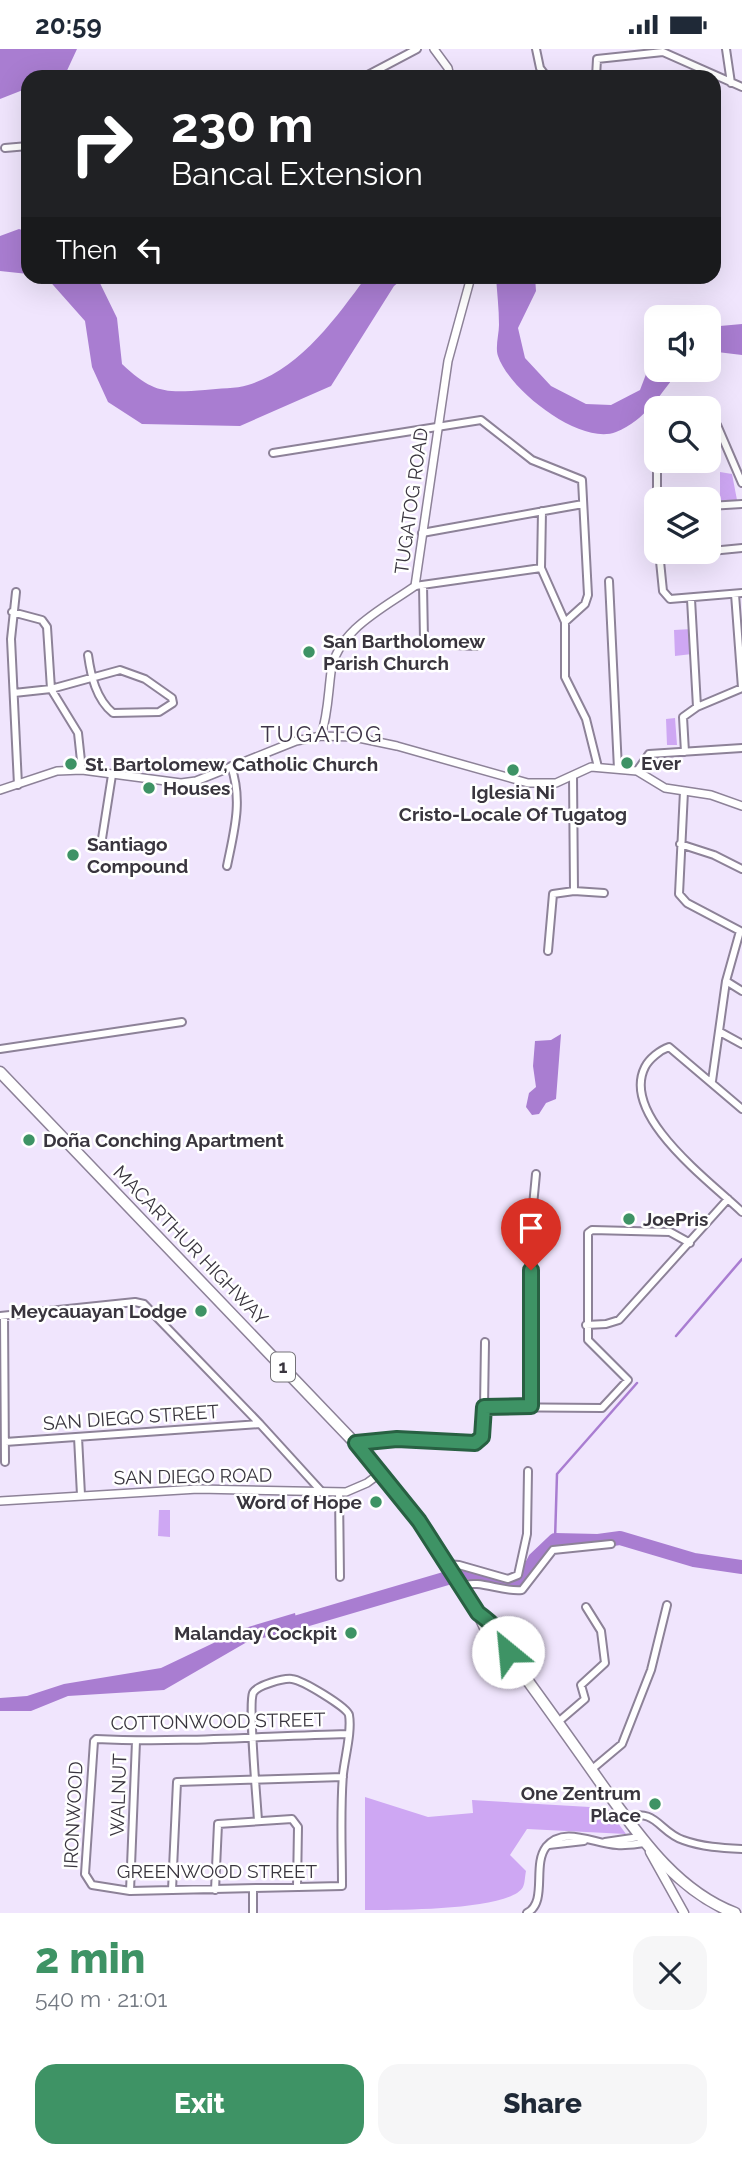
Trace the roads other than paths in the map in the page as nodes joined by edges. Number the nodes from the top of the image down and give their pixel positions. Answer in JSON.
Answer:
{"nodes":[{"id":1,"x":417,"y":49,"type":"edge"},
{"id":2,"x":434,"y":49,"type":"edge"},
{"id":3,"x":537,"y":49,"type":"edge"},
{"id":4,"x":726,"y":49,"type":"edge"},
{"id":5,"x":377,"y":70,"type":"edge"},
{"id":6,"x":448,"y":70,"type":"edge"},
{"id":7,"x":542,"y":70,"type":"edge"},
{"id":8,"x":596,"y":70,"type":"edge"},
{"id":9,"x":702,"y":70,"type":"edge"},
{"id":10,"x":721,"y":78,"type":"edge"},
{"id":11,"x":731,"y":83,"type":"junction"},
{"id":12,"x":742,"y":87,"type":"edge"},
{"id":13,"x":21,"y":147,"type":"edge"},
{"id":14,"x":5,"y":148,"type":"dead end"},
{"id":15,"x":469,"y":284,"type":"edge"},
{"id":16,"x":437,"y":428,"type":"junction"},
{"id":17,"x":721,"y":434,"type":"edge"},
{"id":18,"x":273,"y":453,"type":"dead end"},
{"id":19,"x":742,"y":483,"type":"edge"},
{"id":20,"x":583,"y":504,"type":"junction"},
{"id":21,"x":742,"y":504,"type":"edge"},
{"id":22,"x":721,"y":505,"type":"edge"},
{"id":23,"x":542,"y":511,"type":"junction"},
{"id":24,"x":422,"y":533,"type":"junction"},
{"id":25,"x":742,"y":548,"type":"edge"},
{"id":26,"x":721,"y":550,"type":"edge"},
{"id":27,"x":660,"y":564,"type":"edge"},
{"id":28,"x":541,"y":568,"type":"junction"},
{"id":29,"x":609,"y":581,"type":"dead end"},
{"id":30,"x":419,"y":585,"type":"junction"},
{"id":31,"x":16,"y":592,"type":"dead end"},
{"id":32,"x":739,"y":594,"type":"edge"},
{"id":33,"x":691,"y":599,"type":"junction"},
{"id":34,"x":12,"y":612,"type":"junction"},
{"id":35,"x":565,"y":622,"type":"junction"},
{"id":36,"x":476,"y":646,"type":"dead end"},
{"id":37,"x":88,"y":655,"type":"dead end"},
{"id":38,"x":92,"y":676,"type":"junction"},
{"id":39,"x":742,"y":688,"type":"edge"},
{"id":40,"x":51,"y":689,"type":"junction"},
{"id":41,"x":14,"y":693,"type":"junction"},
{"id":42,"x":697,"y":707,"type":"junction"},
{"id":43,"x":321,"y":736,"type":"junction"},
{"id":44,"x":741,"y":746,"type":"edge"},
{"id":45,"x":685,"y":752,"type":"junction"},
{"id":46,"x":231,"y":766,"type":"junction"},
{"id":47,"x":598,"y":767,"type":"junction"},
{"id":48,"x":618,"y":769,"type":"junction"},
{"id":49,"x":82,"y":770,"type":"junction"},
{"id":50,"x":636,"y":771,"type":"junction"},
{"id":51,"x":112,"y":775,"type":"junction"},
{"id":52,"x":573,"y":776,"type":"junction"},
{"id":53,"x":18,"y":785,"type":"junction"},
{"id":54,"x":0,"y":790,"type":"edge"},
{"id":55,"x":684,"y":791,"type":"junction"},
{"id":56,"x":742,"y":806,"type":"edge"},
{"id":57,"x":680,"y":844,"type":"junction"},
{"id":58,"x":101,"y":845,"type":"dead end"},
{"id":59,"x":227,"y":866,"type":"dead end"},
{"id":60,"x":742,"y":869,"type":"edge"},
{"id":61,"x":574,"y":891,"type":"junction"},
{"id":62,"x":604,"y":893,"type":"dead end"},
{"id":63,"x":741,"y":932,"type":"edge"},
{"id":64,"x":548,"y":951,"type":"dead end"},
{"id":65,"x":726,"y":981,"type":"junction"},
{"id":66,"x":742,"y":991,"type":"edge"},
{"id":67,"x":182,"y":1021,"type":"dead end"},
{"id":68,"x":720,"y":1032,"type":"junction"},
{"id":69,"x":742,"y":1044,"type":"edge"},
{"id":70,"x":0,"y":1049,"type":"edge"},
{"id":71,"x":0,"y":1072,"type":"edge"},
{"id":72,"x":712,"y":1081,"type":"junction"},
{"id":73,"x":742,"y":1109,"type":"edge"},
{"id":74,"x":537,"y":1174,"type":"dead end"},
{"id":75,"x":729,"y":1199,"type":"junction"},
{"id":76,"x":742,"y":1212,"type":"edge"},
{"id":77,"x":690,"y":1243,"type":"junction"},
{"id":78,"x":2,"y":1316,"type":"edge"},
{"id":79,"x":586,"y":1325,"type":"junction"},
{"id":80,"x":485,"y":1342,"type":"dead end"},
{"id":81,"x":531,"y":1406,"type":"junction"},
{"id":82,"x":484,"y":1407,"type":"junction"},
{"id":83,"x":260,"y":1424,"type":"junction"},
{"id":84,"x":78,"y":1437,"type":"junction"},
{"id":85,"x":5,"y":1442,"type":"junction"},
{"id":86,"x":356,"y":1443,"type":"junction"},
{"id":87,"x":5,"y":1462,"type":"dead end"},
{"id":88,"x":528,"y":1471,"type":"dead end"},
{"id":89,"x":382,"y":1472,"type":"junction"},
{"id":90,"x":322,"y":1492,"type":"junction"},
{"id":91,"x":339,"y":1492,"type":"junction"},
{"id":92,"x":80,"y":1495,"type":"junction"},
{"id":93,"x":0,"y":1501,"type":"edge"},
{"id":94,"x":611,"y":1544,"type":"dead end"},
{"id":95,"x":448,"y":1568,"type":"junction"},
{"id":96,"x":340,"y":1577,"type":"dead end"},
{"id":97,"x":458,"y":1584,"type":"junction"},
{"id":98,"x":667,"y":1605,"type":"dead end"},
{"id":99,"x":586,"y":1607,"type":"dead end"},
{"id":100,"x":557,"y":1723,"type":"junction"},
{"id":101,"x":347,"y":1734,"type":"junction"},
{"id":102,"x":254,"y":1736,"type":"junction"},
{"id":103,"x":135,"y":1741,"type":"junction"},
{"id":104,"x":93,"y":1744,"type":"joint"},
{"id":105,"x":591,"y":1770,"type":"junction"},
{"id":106,"x":343,"y":1777,"type":"junction"},
{"id":107,"x":256,"y":1779,"type":"junction"},
{"id":108,"x":626,"y":1818,"type":"junction"},
{"id":109,"x":258,"y":1821,"type":"junction"},
{"id":110,"x":643,"y":1842,"type":"junction"},
{"id":111,"x":742,"y":1849,"type":"edge"},
{"id":112,"x":680,"y":1878,"type":"junction"},
{"id":113,"x":92,"y":1885,"type":"joint"},
{"id":114,"x":297,"y":1887,"type":"junction"},
{"id":115,"x":172,"y":1890,"type":"junction"},
{"id":116,"x":215,"y":1890,"type":"junction"},
{"id":117,"x":253,"y":1890,"type":"junction"},
{"id":118,"x":130,"y":1891,"type":"junction"},
{"id":119,"x":674,"y":1895,"type":"junction"},
{"id":120,"x":532,"y":1912,"type":"edge"},
{"id":121,"x":253,"y":1913,"type":"edge"},
{"id":122,"x":684,"y":1913,"type":"edge"},
{"id":123,"x":735,"y":1913,"type":"edge"}],
"edges":[{"from":1,"to":5,"type":"street"},
{"from":2,"to":6,"type":"street"},
{"from":3,"to":7,"type":"street"},
{"from":4,"to":11,"type":"street"},
{"from":8,"to":9,"type":"street"},
{"from":10,"to":11,"type":"street"},
{"from":11,"to":12,"type":"street"},
{"from":13,"to":14,"type":"street"},
{"from":15,"to":16,"type":"street","name":"TUGATOG ROAD"},
{"from":16,"to":18,"type":"street"},
{"from":16,"to":20,"type":"street"},
{"from":16,"to":24,"type":"street","name":"TUGATOG ROAD"},
{"from":17,"to":19,"type":"street"},
{"from":20,"to":23,"type":"street"},
{"from":20,"to":35,"type":"street"},
{"from":21,"to":22,"type":"street"},
{"from":23,"to":24,"type":"street"},
{"from":23,"to":28,"type":"street"},
{"from":24,"to":30,"type":"street","name":"TUGATOG ROAD"},
{"from":25,"to":26,"type":"street"},
{"from":27,"to":33,"type":"street"},
{"from":28,"to":30,"type":"street"},
{"from":28,"to":35,"type":"street"},
{"from":29,"to":48,"type":"street"},
{"from":30,"to":36,"type":"street"},
{"from":30,"to":43,"type":"street","name":"TUGATOG ROAD"},
{"from":31,"to":34,"type":"street"},
{"from":32,"to":33,"type":"street"},
{"from":32,"to":39,"type":"street"},
{"from":33,"to":42,"type":"street"},
{"from":34,"to":40,"type":"street"},
{"from":34,"to":41,"type":"street"},
{"from":35,"to":47,"type":"street"},
{"from":37,"to":38,"type":"street"},
{"from":38,"to":38,"type":"street"},
{"from":38,"to":40,"type":"street"},
{"from":39,"to":42,"type":"street"},
{"from":40,"to":41,"type":"street"},
{"from":40,"to":49,"type":"street"},
{"from":41,"to":53,"type":"street"},
{"from":42,"to":45,"type":"street"},
{"from":43,"to":46,"type":"street"},
{"from":43,"to":52,"type":"street"},
{"from":44,"to":45,"type":"street"},
{"from":45,"to":50,"type":"street"},
{"from":46,"to":51,"type":"street"},
{"from":46,"to":59,"type":"street"},
{"from":47,"to":48,"type":"street"},
{"from":47,"to":52,"type":"street"},
{"from":48,"to":50,"type":"street"},
{"from":49,"to":51,"type":"street"},
{"from":49,"to":53,"type":"street"},
{"from":50,"to":55,"type":"street"},
{"from":51,"to":58,"type":"street"},
{"from":52,"to":61,"type":"street"},
{"from":53,"to":54,"type":"street"},
{"from":55,"to":56,"type":"street"},
{"from":55,"to":57,"type":"street"},
{"from":57,"to":60,"type":"street"},
{"from":57,"to":63,"type":"street"},
{"from":61,"to":62,"type":"street"},
{"from":61,"to":64,"type":"street"},
{"from":63,"to":65,"type":"street"},
{"from":65,"to":66,"type":"street"},
{"from":65,"to":68,"type":"street"},
{"from":67,"to":70,"type":"street"},
{"from":68,"to":69,"type":"street"},
{"from":68,"to":72,"type":"street"},
{"from":71,"to":86,"type":"highway","name":"MACARTHUR HIGHWAY","number":"1"},
{"from":72,"to":73,"type":"street"},
{"from":72,"to":75,"type":"street"},
{"from":74,"to":81,"type":"street"},
{"from":75,"to":76,"type":"street"},
{"from":75,"to":77,"type":"street"},
{"from":77,"to":79,"type":"street"},
{"from":77,"to":79,"type":"street"},
{"from":78,"to":83,"type":"street","name":"SAN DIEGO STREET"},
{"from":78,"to":85,"type":"street"},
{"from":79,"to":81,"type":"street"},
{"from":80,"to":82,"type":"street"},
{"from":81,"to":82,"type":"street"},
{"from":82,"to":86,"type":"street"},
{"from":83,"to":84,"type":"street","name":"SAN DIEGO STREET"},
{"from":83,"to":90,"type":"street","name":"SAN DIEGO STREET"},
{"from":84,"to":85,"type":"street","name":"SAN DIEGO STREET"},
{"from":84,"to":92,"type":"street"},
{"from":85,"to":87,"type":"street"},
{"from":86,"to":89,"type":"highway","name":"MACARTHUR HIGHWAY","number":"1"},
{"from":88,"to":95,"type":"street"},
{"from":89,"to":91,"type":"street","name":"SAN DIEGO ROAD"},
{"from":89,"to":95,"type":"highway","name":"MACARTHUR HIGHWAY","number":"1"},
{"from":90,"to":91,"type":"street","name":"SAN DIEGO ROAD"},
{"from":90,"to":92,"type":"street","name":"SAN DIEGO ROAD"},
{"from":91,"to":96,"type":"street"},
{"from":92,"to":93,"type":"street","name":"SAN DIEGO ROAD"},
{"from":94,"to":97,"type":"street"},
{"from":95,"to":97,"type":"highway","name":"MACARTHUR HIGHWAY","number":"1"},
{"from":97,"to":100,"type":"highway","name":"MACARTHUR HIGHWAY","number":"1"},
{"from":98,"to":105,"type":"street"},
{"from":99,"to":100,"type":"street"},
{"from":100,"to":105,"type":"highway","name":"MACARTHUR HIGHWAY","number":"1"},
{"from":101,"to":102,"type":"street","name":"COTTONWOOD STREET"},
{"from":101,"to":102,"type":"street"},
{"from":101,"to":106,"type":"street"},
{"from":102,"to":103,"type":"street","name":"COTTONWOOD STREET"},
{"from":102,"to":107,"type":"street"},
{"from":103,"to":104,"type":"street","name":"COTTONWOOD STREET"},
{"from":103,"to":118,"type":"street","name":"WALNUT"},
{"from":104,"to":113,"type":"street","name":"IRONWOOD"},
{"from":105,"to":108,"type":"highway","name":"MACARTHUR HIGHWAY","number":"1"},
{"from":106,"to":107,"type":"street"},
{"from":106,"to":114,"type":"street","name":"GREENWOOD STREET"},
{"from":107,"to":109,"type":"street"},
{"from":107,"to":115,"type":"street"},
{"from":108,"to":110,"type":"highway","name":"MACARTHUR HIGHWAY","number":"1"},
{"from":108,"to":111,"type":"street"},
{"from":109,"to":114,"type":"street"},
{"from":109,"to":116,"type":"street"},
{"from":110,"to":112,"type":"highway","name":"MACARTHUR HIGHWAY","number":"1"},
{"from":110,"to":119,"type":"main road"},
{"from":110,"to":120,"type":"street"},
{"from":112,"to":119,"type":"main road"},
{"from":112,"to":123,"type":"highway","name":"MACARTHUR HIGHWAY","number":"1"},
{"from":113,"to":118,"type":"street","name":"GREENWOOD STREET"},
{"from":114,"to":117,"type":"street","name":"GREENWOOD STREET"},
{"from":115,"to":116,"type":"street","name":"GREENWOOD STREET"},
{"from":115,"to":118,"type":"street","name":"GREENWOOD STREET"},
{"from":116,"to":117,"type":"street","name":"GREENWOOD STREET"},
{"from":117,"to":121,"type":"street"},
{"from":119,"to":122,"type":"main road"}]}
